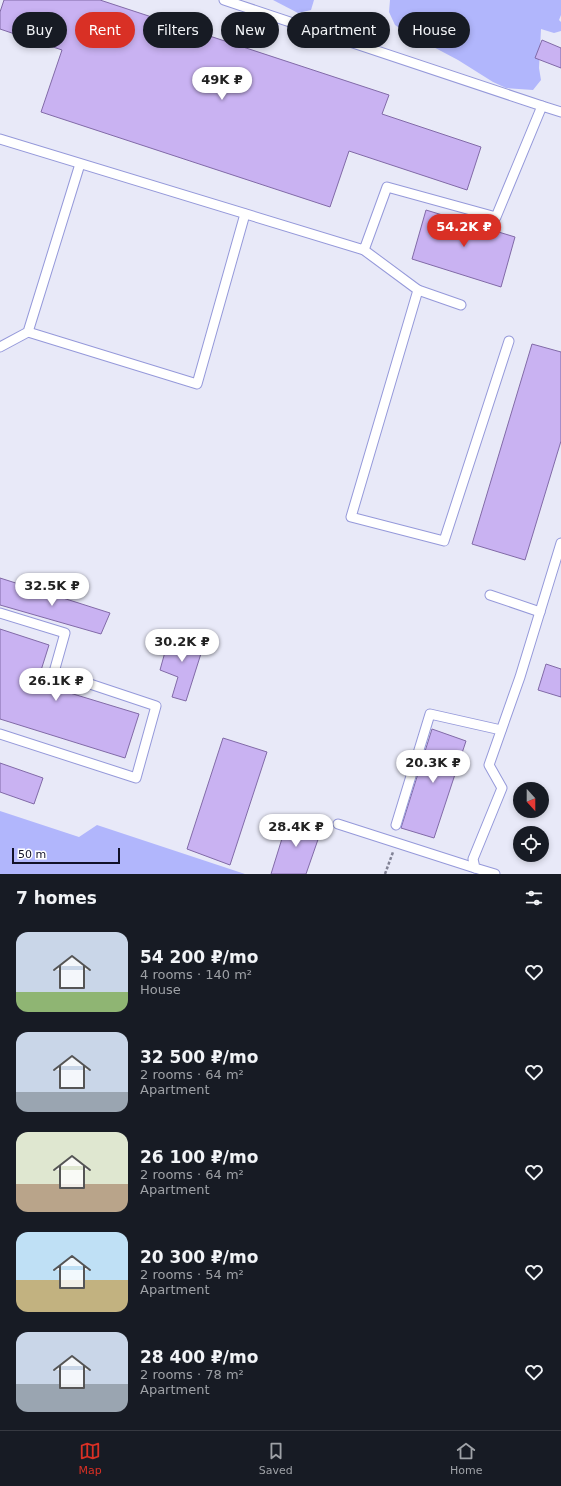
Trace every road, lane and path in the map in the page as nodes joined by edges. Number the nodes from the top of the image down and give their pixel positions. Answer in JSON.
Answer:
{"nodes":[{"id":1,"x":224,"y":0,"type":"edge"},
{"id":2,"x":542,"y":106,"type":"junction"},
{"id":3,"x":561,"y":112,"type":"edge"},
{"id":4,"x":0,"y":139,"type":"edge"},
{"id":5,"x":80,"y":164,"type":"junction"},
{"id":6,"x":245,"y":214,"type":"junction"},
{"id":7,"x":364,"y":250,"type":"junction"},
{"id":8,"x":418,"y":290,"type":"junction"},
{"id":9,"x":461,"y":305,"type":"dead end"},
{"id":10,"x":28,"y":332,"type":"junction"},
{"id":11,"x":509,"y":340,"type":"dead end"},
{"id":12,"x":0,"y":347,"type":"edge"},
{"id":13,"x":561,"y":543,"type":"edge"},
{"id":14,"x":490,"y":595,"type":"dead end"},
{"id":15,"x":540,"y":612,"type":"junction"},
{"id":16,"x":0,"y":613,"type":"edge"},
{"id":17,"x":501,"y":730,"type":"junction"},
{"id":18,"x":0,"y":734,"type":"edge"},
{"id":19,"x":338,"y":824,"type":"dead end"},
{"id":20,"x":396,"y":825,"type":"dead end"},
{"id":21,"x":396,"y":842,"type":"junction"},
{"id":22,"x":475,"y":868,"type":"junction"},
{"id":23,"x":385,"y":874,"type":"edge"},
{"id":24,"x":495,"y":874,"type":"edge"}],
"edges":[{"from":1,"to":2,"type":"lane"},
{"from":2,"to":3,"type":"lane"},
{"from":2,"to":7,"type":"lane"},
{"from":4,"to":5,"type":"lane"},
{"from":5,"to":6,"type":"lane"},
{"from":5,"to":10,"type":"lane"},
{"from":6,"to":7,"type":"lane"},
{"from":6,"to":10,"type":"lane"},
{"from":7,"to":8,"type":"lane"},
{"from":8,"to":9,"type":"lane"},
{"from":8,"to":11,"type":"lane"},
{"from":10,"to":12,"type":"lane"},
{"from":13,"to":15,"type":"lane"},
{"from":14,"to":15,"type":"lane"},
{"from":15,"to":17,"type":"lane"},
{"from":16,"to":18,"type":"lane"},
{"from":17,"to":20,"type":"lane"},
{"from":17,"to":22,"type":"lane"},
{"from":19,"to":21,"type":"lane"},
{"from":21,"to":22,"type":"lane"},
{"from":21,"to":23,"type":"path"},
{"from":22,"to":24,"type":"lane"}]}
